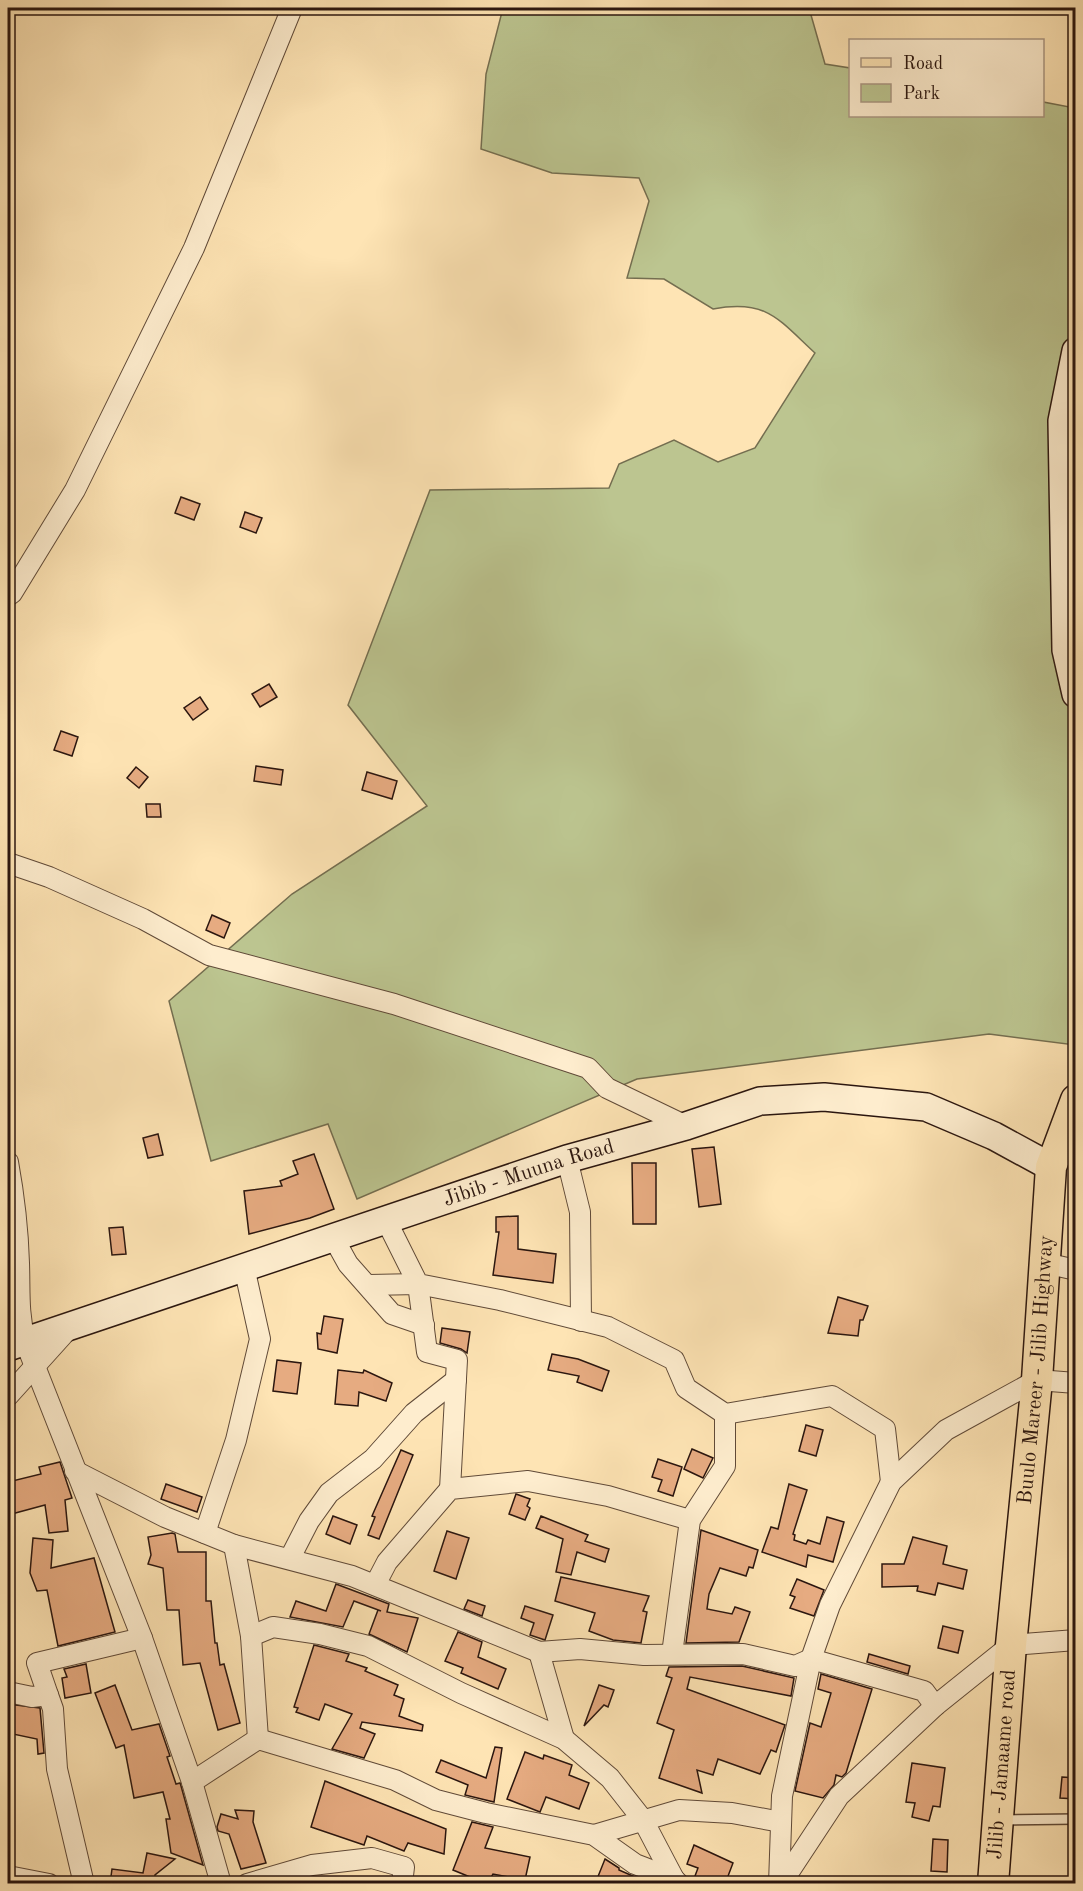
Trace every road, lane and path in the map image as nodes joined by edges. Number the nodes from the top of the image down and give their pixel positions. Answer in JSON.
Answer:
{"nodes":[{"id":1,"x":292,"y":8,"type":"edge"},
{"id":2,"x":1076,"y":351,"type":"edge"},
{"id":3,"x":8,"y":596,"type":"edge"},
{"id":4,"x":1076,"y":694,"type":"edge"},
{"id":5,"x":8,"y":863,"type":"edge"},
{"id":6,"x":1076,"y":1100,"type":"edge"},
{"id":7,"x":686,"y":1126,"type":"junction"},
{"id":8,"x":567,"y":1160,"type":"junction"},
{"id":9,"x":8,"y":1162,"type":"edge"},
{"id":10,"x":1051,"y":1167,"type":"junction"},
{"id":11,"x":386,"y":1220,"type":"junction"},
{"id":12,"x":333,"y":1237,"type":"junction"},
{"id":13,"x":1045,"y":1263,"type":"junction"},
{"id":14,"x":244,"y":1267,"type":"junction"},
{"id":15,"x":1076,"y":1270,"type":"edge"},
{"id":16,"x":418,"y":1284,"type":"junction"},
{"id":17,"x":369,"y":1285,"type":"junction"},
{"id":18,"x":581,"y":1320,"type":"junction"},
{"id":19,"x":73,"y":1325,"type":"junction"},
{"id":20,"x":423,"y":1325,"type":"junction"},
{"id":21,"x":16,"y":1344,"type":"edge"},
{"id":22,"x":35,"y":1368,"type":"junction"},
{"id":23,"x":456,"y":1380,"type":"junction"},
{"id":24,"x":1037,"y":1380,"type":"junction"},
{"id":25,"x":1076,"y":1383,"type":"edge"},
{"id":26,"x":8,"y":1396,"type":"edge"},
{"id":27,"x":725,"y":1414,"type":"junction"},
{"id":28,"x":75,"y":1471,"type":"junction"},
{"id":29,"x":891,"y":1482,"type":"junction"},
{"id":30,"x":450,"y":1489,"type":"junction"},
{"id":31,"x":690,"y":1520,"type":"junction"},
{"id":32,"x":205,"y":1533,"type":"junction"},
{"id":33,"x":234,"y":1545,"type":"junction"},
{"id":34,"x":291,"y":1558,"type":"junction"},
{"id":35,"x":375,"y":1585,"type":"junction"},
{"id":36,"x":251,"y":1636,"type":"junction"},
{"id":37,"x":142,"y":1638,"type":"junction"},
{"id":38,"x":1076,"y":1640,"type":"edge"},
{"id":39,"x":1011,"y":1645,"type":"junction"},
{"id":40,"x":538,"y":1652,"type":"junction"},
{"id":41,"x":672,"y":1654,"type":"junction"},
{"id":42,"x":811,"y":1659,"type":"junction"},
{"id":43,"x":8,"y":1692,"type":"edge"},
{"id":44,"x":48,"y":1695,"type":"junction"},
{"id":45,"x":935,"y":1706,"type":"junction"},
{"id":46,"x":564,"y":1738,"type":"junction"},
{"id":47,"x":258,"y":1739,"type":"junction"},
{"id":48,"x":192,"y":1782,"type":"junction"},
{"id":49,"x":1076,"y":1819,"type":"edge"},
{"id":50,"x":643,"y":1820,"type":"junction"},
{"id":51,"x":998,"y":1820,"type":"junction"},
{"id":52,"x":781,"y":1822,"type":"junction"},
{"id":53,"x":594,"y":1835,"type":"junction"},
{"id":54,"x":8,"y":1876,"type":"edge"},
{"id":55,"x":677,"y":1881,"type":"edge"},
{"id":56,"x":49,"y":1884,"type":"edge"},
{"id":57,"x":84,"y":1884,"type":"edge"},
{"id":58,"x":221,"y":1884,"type":"edge"},
{"id":59,"x":247,"y":1884,"type":"edge"},
{"id":60,"x":402,"y":1884,"type":"edge"},
{"id":61,"x":780,"y":1884,"type":"edge"},
{"id":62,"x":993,"y":1884,"type":"edge"}],
"edges":[{"from":1,"to":3,"type":"street"},
{"from":2,"to":4,"type":"street"},
{"from":5,"to":7,"type":"street"},
{"from":6,"to":10,"type":"main road","name":"Buulo Mareer - Jilib Highway"},
{"from":7,"to":8,"type":"street","name":"Jibib - Muuna Road"},
{"from":7,"to":10,"type":"street","name":"Jibib - Muuna Road"},
{"from":8,"to":11,"type":"street","name":"Jibib - Muuna Road"},
{"from":8,"to":18,"type":"street"},
{"from":9,"to":21,"type":"street"},
{"from":10,"to":13,"type":"main road","name":"Buulo Mareer - Jilib Highway"},
{"from":11,"to":12,"type":"street","name":"Jibib - Muuna Road"},
{"from":11,"to":16,"type":"street"},
{"from":12,"to":14,"type":"street","name":"Jibib - Muuna Road"},
{"from":12,"to":17,"type":"street"},
{"from":13,"to":15,"type":"street"},
{"from":13,"to":24,"type":"main road","name":"Buulo Mareer - Jilib Highway"},
{"from":14,"to":19,"type":"street","name":"Jibib - Muuna Road"},
{"from":14,"to":32,"type":"street"},
{"from":16,"to":17,"type":"street"},
{"from":16,"to":18,"type":"street"},
{"from":16,"to":20,"type":"street"},
{"from":17,"to":20,"type":"street"},
{"from":18,"to":27,"type":"street"},
{"from":19,"to":21,"type":"street","name":"Jibib - Muuna Road"},
{"from":19,"to":22,"type":"street"},
{"from":20,"to":23,"type":"street"},
{"from":21,"to":22,"type":"street"},
{"from":22,"to":26,"type":"street"},
{"from":22,"to":28,"type":"street"},
{"from":23,"to":30,"type":"street"},
{"from":23,"to":34,"type":"street"},
{"from":24,"to":25,"type":"street"},
{"from":24,"to":29,"type":"street"},
{"from":24,"to":39,"type":"main road","name":"Buulo Mareer - Jilib Highway"},
{"from":27,"to":29,"type":"street"},
{"from":27,"to":31,"type":"street"},
{"from":28,"to":32,"type":"street"},
{"from":28,"to":37,"type":"street"},
{"from":29,"to":42,"type":"street"},
{"from":30,"to":31,"type":"street"},
{"from":30,"to":35,"type":"street"},
{"from":31,"to":41,"type":"street"},
{"from":32,"to":33,"type":"street"},
{"from":33,"to":34,"type":"street"},
{"from":33,"to":36,"type":"street"},
{"from":34,"to":35,"type":"street"},
{"from":35,"to":40,"type":"street"},
{"from":36,"to":46,"type":"street"},
{"from":36,"to":47,"type":"street"},
{"from":37,"to":44,"type":"street"},
{"from":37,"to":48,"type":"street"},
{"from":38,"to":39,"type":"street"},
{"from":39,"to":45,"type":"street"},
{"from":39,"to":51,"type":"main road","name":"Jilib - Jamaame road"},
{"from":40,"to":41,"type":"street"},
{"from":40,"to":46,"type":"street"},
{"from":41,"to":42,"type":"street"},
{"from":42,"to":45,"type":"street"},
{"from":42,"to":52,"type":"street"},
{"from":43,"to":44,"type":"street"},
{"from":44,"to":57,"type":"street"},
{"from":45,"to":61,"type":"street"},
{"from":46,"to":50,"type":"street"},
{"from":47,"to":48,"type":"street"},
{"from":47,"to":53,"type":"street"},
{"from":48,"to":58,"type":"street"},
{"from":49,"to":51,"type":"lane"},
{"from":50,"to":52,"type":"street"},
{"from":50,"to":53,"type":"street"},
{"from":50,"to":55,"type":"street"},
{"from":51,"to":62,"type":"main road","name":"Jilib - Jamaame road"},
{"from":52,"to":61,"type":"street"},
{"from":53,"to":55,"type":"street"},
{"from":54,"to":56,"type":"street"},
{"from":59,"to":60,"type":"street"}]}
